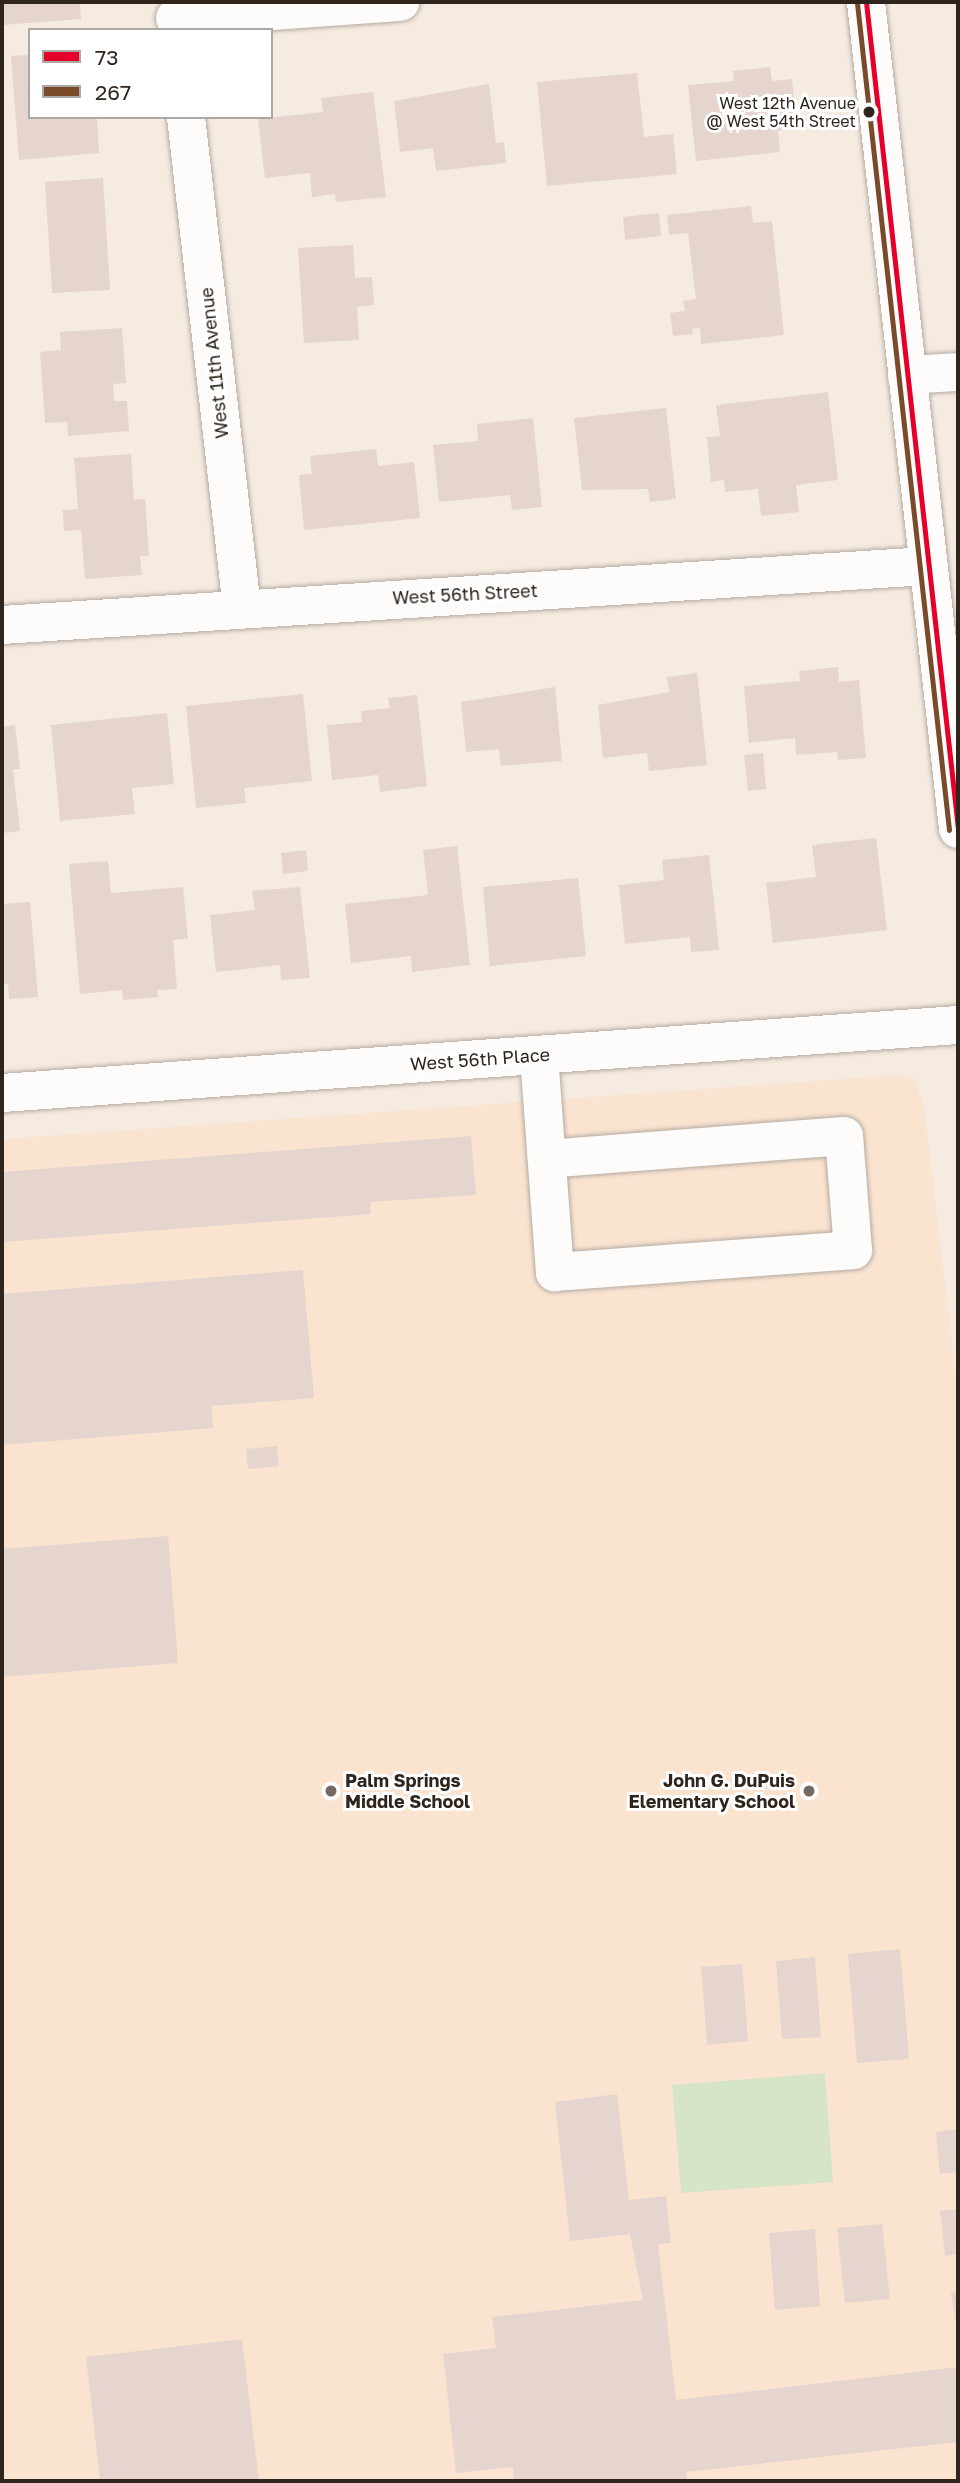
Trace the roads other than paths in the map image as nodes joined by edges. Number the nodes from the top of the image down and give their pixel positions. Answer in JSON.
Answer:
{"nodes":[{"id":1,"x":400,"y":2,"type":"edge"},
{"id":2,"x":866,"y":2,"type":"edge"},
{"id":3,"x":174,"y":17,"type":"edge"},
{"id":4,"x":186,"y":119,"type":"edge"},
{"id":5,"x":958,"y":372,"type":"edge"},
{"id":6,"x":907,"y":375,"type":"junction"},
{"id":7,"x":928,"y":566,"type":"junction"},
{"id":8,"x":242,"y":608,"type":"junction"},
{"id":9,"x":2,"y":625,"type":"edge"},
{"id":10,"x":958,"y":829,"type":"edge"},
{"id":11,"x":958,"y":1025,"type":"edge"},
{"id":12,"x":539,"y":1055,"type":"junction"},
{"id":13,"x":2,"y":1093,"type":"edge"},
{"id":14,"x":547,"y":1159,"type":"junction"}],
"edges":[{"from":1,"to":3,"type":"street"},
{"from":2,"to":6,"type":"street"},
{"from":4,"to":8,"type":"street","name":"West 11th Avenue"},
{"from":5,"to":6,"type":"street"},
{"from":6,"to":7,"type":"street"},
{"from":7,"to":8,"type":"street","name":"West 56th Street"},
{"from":7,"to":10,"type":"street"},
{"from":8,"to":9,"type":"street","name":"West 56th Street"},
{"from":11,"to":12,"type":"street","name":"West 56th Place"},
{"from":12,"to":13,"type":"street","name":"West 56th Place"},
{"from":12,"to":14,"type":"street"},
{"from":14,"to":14,"type":"street"}]}
